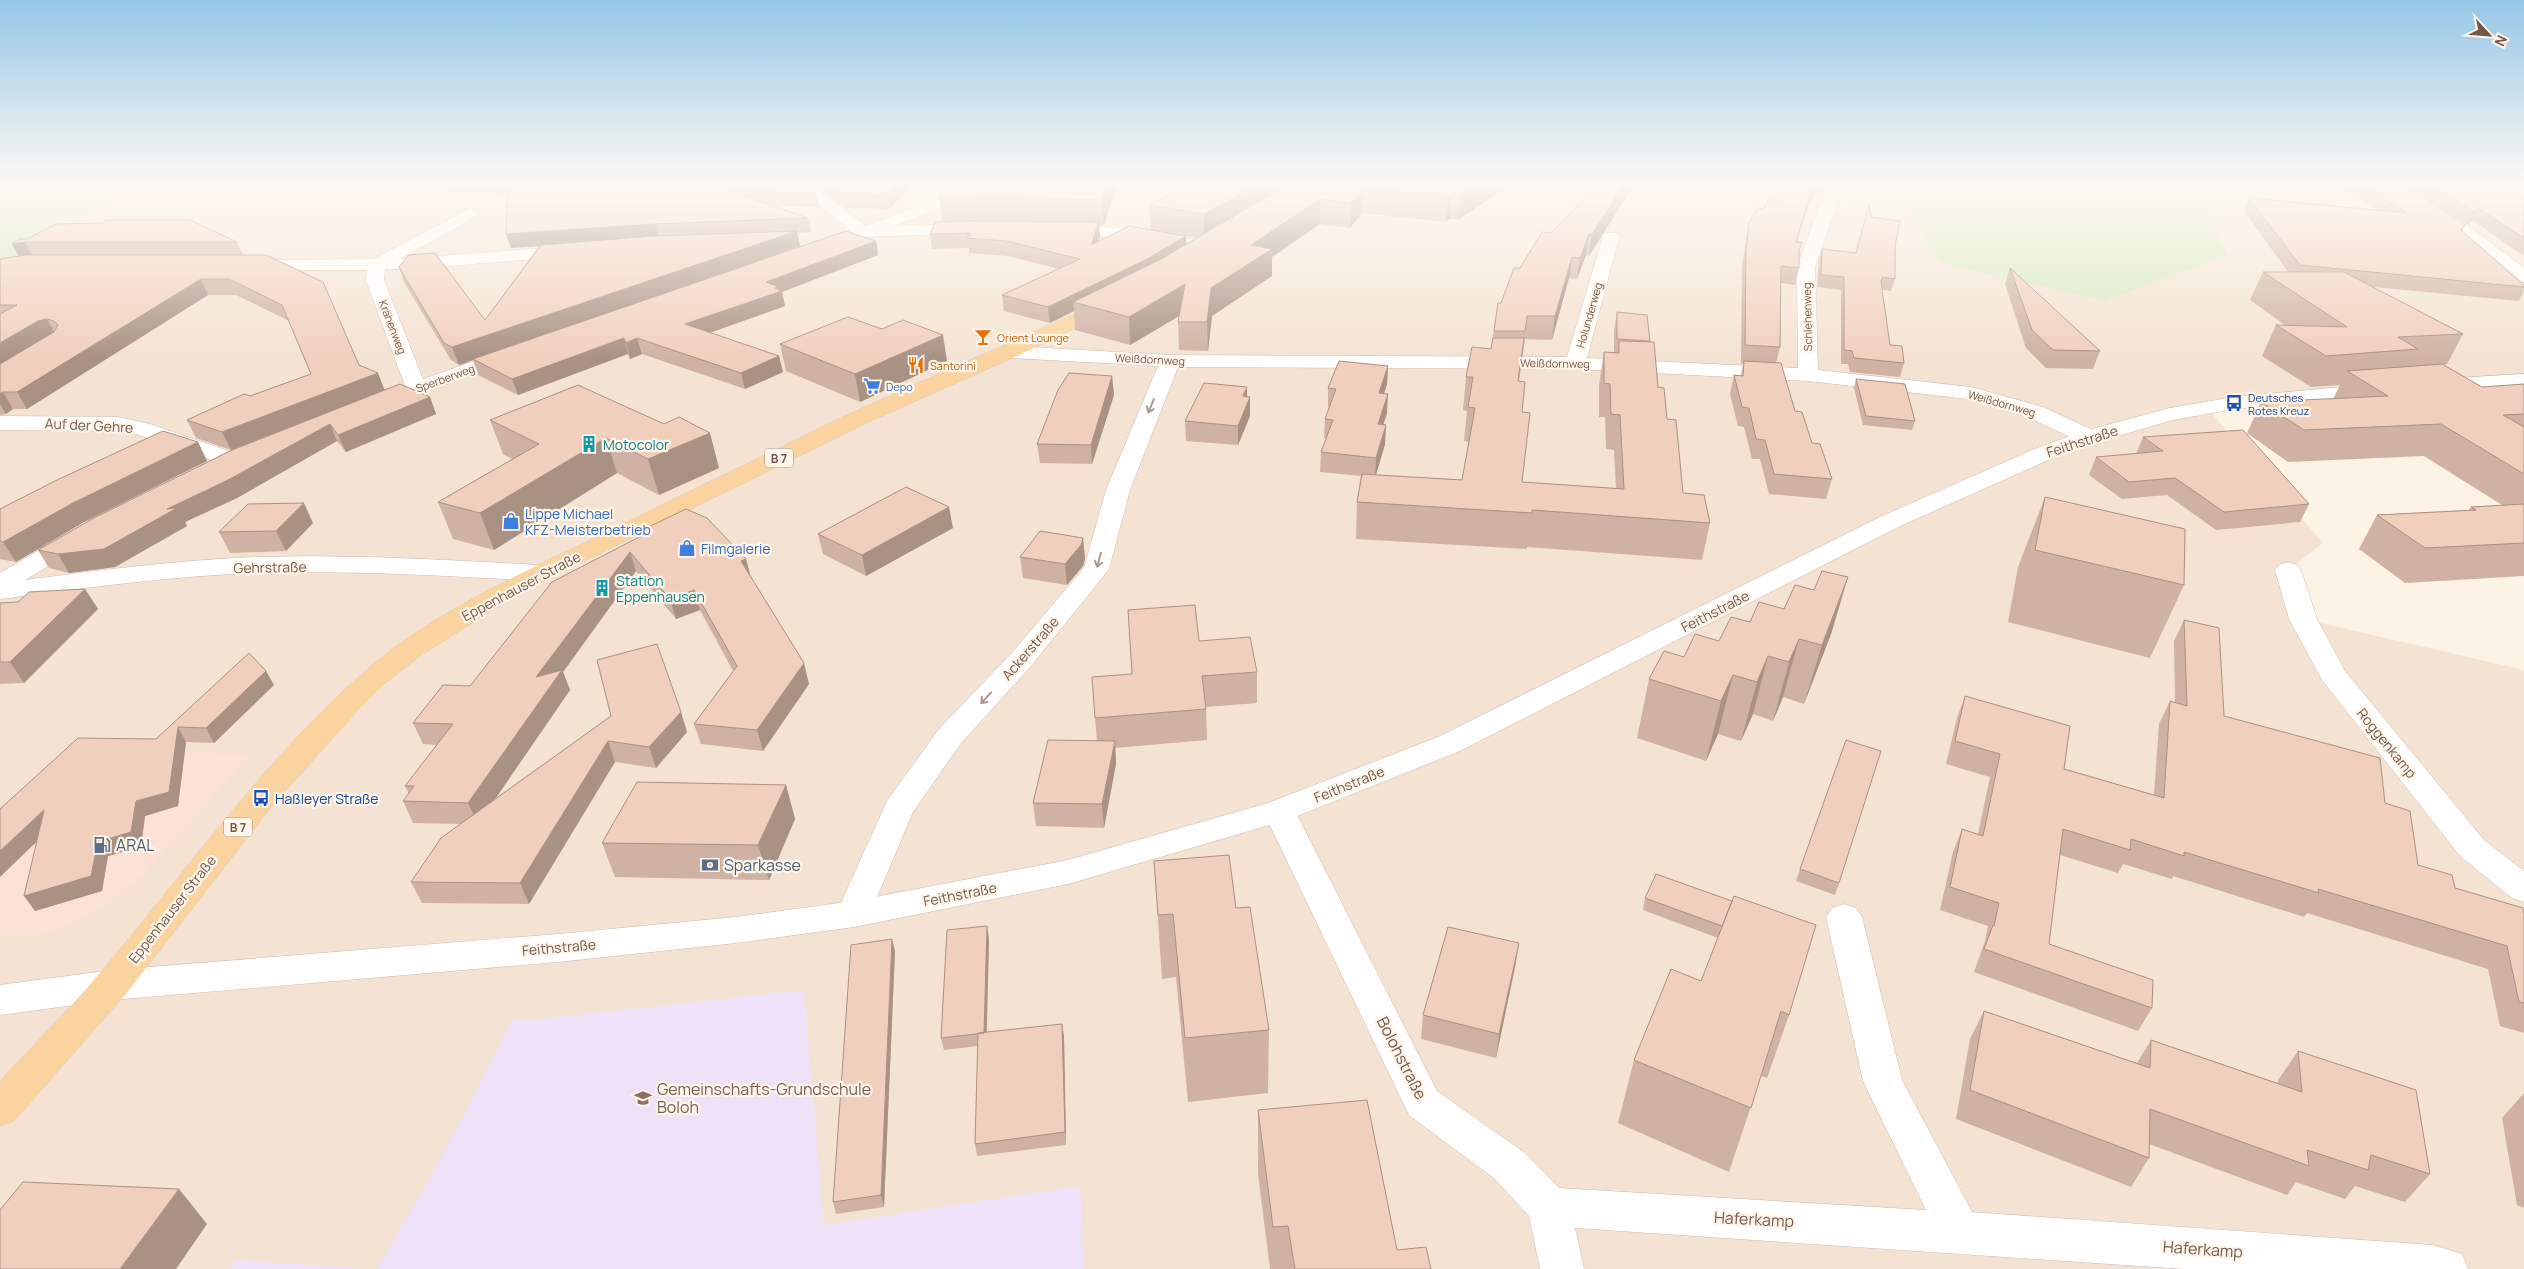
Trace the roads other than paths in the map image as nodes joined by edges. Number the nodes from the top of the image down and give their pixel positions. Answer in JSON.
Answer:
{"nodes":[{"id":1,"x":418,"y":242,"type":"edge"},
{"id":2,"x":823,"y":242,"type":"edge"},
{"id":3,"x":1206,"y":242,"type":"edge"},
{"id":4,"x":1610,"y":242,"type":"edge"},
{"id":5,"x":1815,"y":242,"type":"edge"},
{"id":6,"x":2479,"y":242,"type":"edge"},
{"id":7,"x":1213,"y":243,"type":"joint"},
{"id":8,"x":805,"y":246,"type":"edge"},
{"id":9,"x":585,"y":250,"type":"edge"},
{"id":10,"x":1186,"y":259,"type":"edge"},
{"id":11,"x":229,"y":265,"type":"edge"},
{"id":12,"x":376,"y":265,"type":"junction"},
{"id":13,"x":2524,"y":277,"type":"edge"},
{"id":14,"x":1130,"y":293,"type":"edge"},
{"id":15,"x":529,"y":348,"type":"edge"},
{"id":16,"x":1010,"y":352,"type":"junction"},
{"id":17,"x":1170,"y":361,"type":"junction"},
{"id":18,"x":1575,"y":363,"type":"junction"},
{"id":19,"x":1808,"y":375,"type":"junction"},
{"id":20,"x":2524,"y":380,"type":"edge"},
{"id":21,"x":2416,"y":387,"type":"edge"},
{"id":22,"x":416,"y":388,"type":"junction"},
{"id":23,"x":2390,"y":389,"type":"edge"},
{"id":24,"x":361,"y":410,"type":"edge"},
{"id":25,"x":0,"y":423,"type":"edge"},
{"id":26,"x":2090,"y":437,"type":"junction"},
{"id":27,"x":206,"y":473,"type":"edge"},
{"id":28,"x":94,"y":529,"type":"edge"},
{"id":29,"x":2288,"y":570,"type":"dead end"},
{"id":30,"x":541,"y":573,"type":"junction"},
{"id":31,"x":0,"y":584,"type":"edge"},
{"id":32,"x":0,"y":591,"type":"edge"},
{"id":33,"x":1279,"y":811,"type":"junction"},
{"id":34,"x":2524,"y":889,"type":"edge"},
{"id":35,"x":854,"y":914,"type":"junction"},
{"id":36,"x":1844,"y":917,"type":"dead end"},
{"id":37,"x":112,"y":985,"type":"junction"},
{"id":38,"x":0,"y":1000,"type":"edge"},
{"id":39,"x":0,"y":1109,"type":"edge"},
{"id":40,"x":1549,"y":1207,"type":"junction"},
{"id":41,"x":1959,"y":1232,"type":"junction"},
{"id":42,"x":1562,"y":1269,"type":"edge"},
{"id":43,"x":2446,"y":1269,"type":"edge"}],
"edges":[{"from":1,"to":12,"type":"street"},
{"from":2,"to":8,"type":"street"},
{"from":3,"to":7,"type":"street"},
{"from":4,"to":18,"type":"street","name":"Holunderweg"},
{"from":5,"to":19,"type":"street","name":"Schlehenweg"},
{"from":6,"to":13,"type":"street"},
{"from":7,"to":10,"type":"main road"},
{"from":9,"to":12,"type":"street"},
{"from":11,"to":12,"type":"street"},
{"from":12,"to":22,"type":"street","name":"Krähenweg"},
{"from":14,"to":16,"type":"main road","name":"Eppenhauser Straße","number":"B 7"},
{"from":15,"to":22,"type":"street","name":"Sperberweg"},
{"from":16,"to":17,"type":"street","name":"Weißdornweg"},
{"from":16,"to":30,"type":"main road","name":"Eppenhauser Straße","number":"B 7"},
{"from":17,"to":18,"type":"street","name":"Weißdornweg"},
{"from":17,"to":35,"type":"street","name":"Ackerstraße","one_way":true},
{"from":18,"to":19,"type":"street","name":"Weißdornweg"},
{"from":19,"to":26,"type":"street","name":"Weißdornweg"},
{"from":20,"to":21,"type":"street"},
{"from":22,"to":24,"type":"street","name":"Sperberweg"},
{"from":23,"to":26,"type":"street","name":"Feithstraße"},
{"from":25,"to":27,"type":"street","name":"Auf der Gehre"},
{"from":26,"to":33,"type":"street","name":"Feithstraße"},
{"from":28,"to":31,"type":"street"},
{"from":29,"to":34,"type":"street","name":"Roggenkamp"},
{"from":30,"to":32,"type":"street","name":"Gehrstraße"},
{"from":30,"to":37,"type":"main road","name":"Eppenhauser Straße","number":"B 7"},
{"from":33,"to":35,"type":"street","name":"Feithstraße"},
{"from":33,"to":40,"type":"street","name":"Bolohstraße"},
{"from":35,"to":37,"type":"street","name":"Feithstraße"},
{"from":36,"to":41,"type":"street"},
{"from":37,"to":38,"type":"street"},
{"from":37,"to":39,"type":"main road","name":"Eppenhauser Straße","number":"B 7"},
{"from":40,"to":41,"type":"street","name":"Haferkamp"},
{"from":40,"to":42,"type":"street"},
{"from":41,"to":43,"type":"street","name":"Haferkamp"}]}
